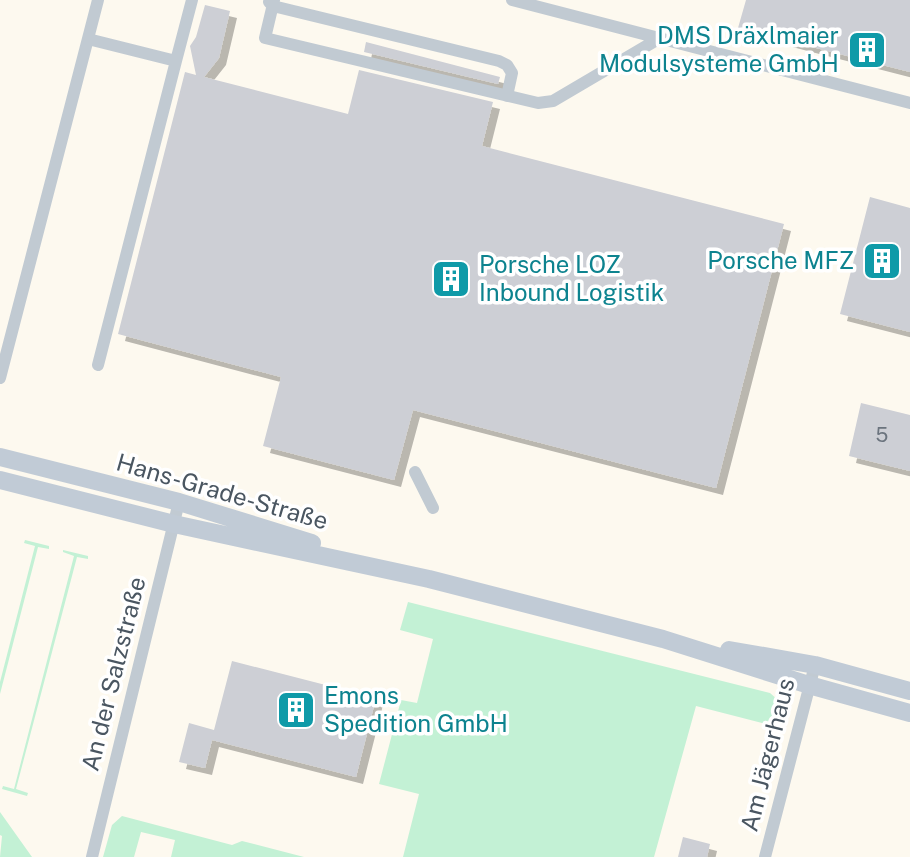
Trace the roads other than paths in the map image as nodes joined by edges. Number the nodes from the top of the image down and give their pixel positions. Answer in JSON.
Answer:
{"nodes":[{"id":1,"x":98,"y":0,"type":"edge"},
{"id":2,"x":192,"y":0,"type":"edge"},
{"id":3,"x":512,"y":0,"type":"edge"},
{"id":4,"x":271,"y":2,"type":"edge"},
{"id":5,"x":660,"y":38,"type":"junction"},
{"id":6,"x":88,"y":39,"type":"junction"},
{"id":7,"x":176,"y":61,"type":"junction"},
{"id":8,"x":507,"y":96,"type":"junction"},
{"id":9,"x":910,"y":103,"type":"edge"},
{"id":10,"x":98,"y":365,"type":"dead end"},
{"id":11,"x":0,"y":378,"type":"edge"},
{"id":12,"x":0,"y":457,"type":"edge"},
{"id":13,"x":415,"y":472,"type":"dead end"},
{"id":14,"x":0,"y":480,"type":"edge"},
{"id":15,"x":179,"y":502,"type":"junction"},
{"id":16,"x":433,"y":508,"type":"dead end"},
{"id":17,"x":174,"y":524,"type":"junction"},
{"id":18,"x":429,"y":579,"type":"junction"},
{"id":19,"x":663,"y":639,"type":"junction"},
{"id":20,"x":815,"y":665,"type":"junction"},
{"id":21,"x":809,"y":685,"type":"junction"},
{"id":22,"x":910,"y":691,"type":"edge"},
{"id":23,"x":910,"y":713,"type":"edge"},
{"id":24,"x":92,"y":857,"type":"edge"},
{"id":25,"x":765,"y":857,"type":"edge"}],
"edges":[{"from":1,"to":6,"type":"street"},
{"from":2,"to":7,"type":"street"},
{"from":3,"to":5,"type":"street"},
{"from":4,"to":8,"type":"street"},
{"from":4,"to":8,"type":"street"},
{"from":5,"to":8,"type":"street"},
{"from":5,"to":9,"type":"street"},
{"from":6,"to":7,"type":"street"},
{"from":6,"to":11,"type":"street"},
{"from":7,"to":10,"type":"street"},
{"from":12,"to":15,"type":"street","name":"Hans-Grade-Straße"},
{"from":13,"to":16,"type":"street"},
{"from":14,"to":17,"type":"street","name":"Hans-Grade-Straße"},
{"from":15,"to":17,"type":"street","name":"An der Salzstraße"},
{"from":15,"to":18,"type":"street","name":"Hans-Grade-Straße"},
{"from":17,"to":18,"type":"street","name":"Hans-Grade-Straße"},
{"from":17,"to":24,"type":"street","name":"An der Salzstraße"},
{"from":18,"to":19,"type":"street","name":"Hans-Grade-Straße"},
{"from":19,"to":20,"type":"street","name":"Hans-Grade-Straße"},
{"from":19,"to":21,"type":"street","name":"Hans-Grade-Straße"},
{"from":20,"to":21,"type":"street","name":"Am Jägerhaus"},
{"from":20,"to":22,"type":"street","name":"Hans-Grade-Straße"},
{"from":21,"to":23,"type":"street","name":"Hans-Grade-Straße"},
{"from":21,"to":25,"type":"street","name":"Am Jägerhaus"}]}
